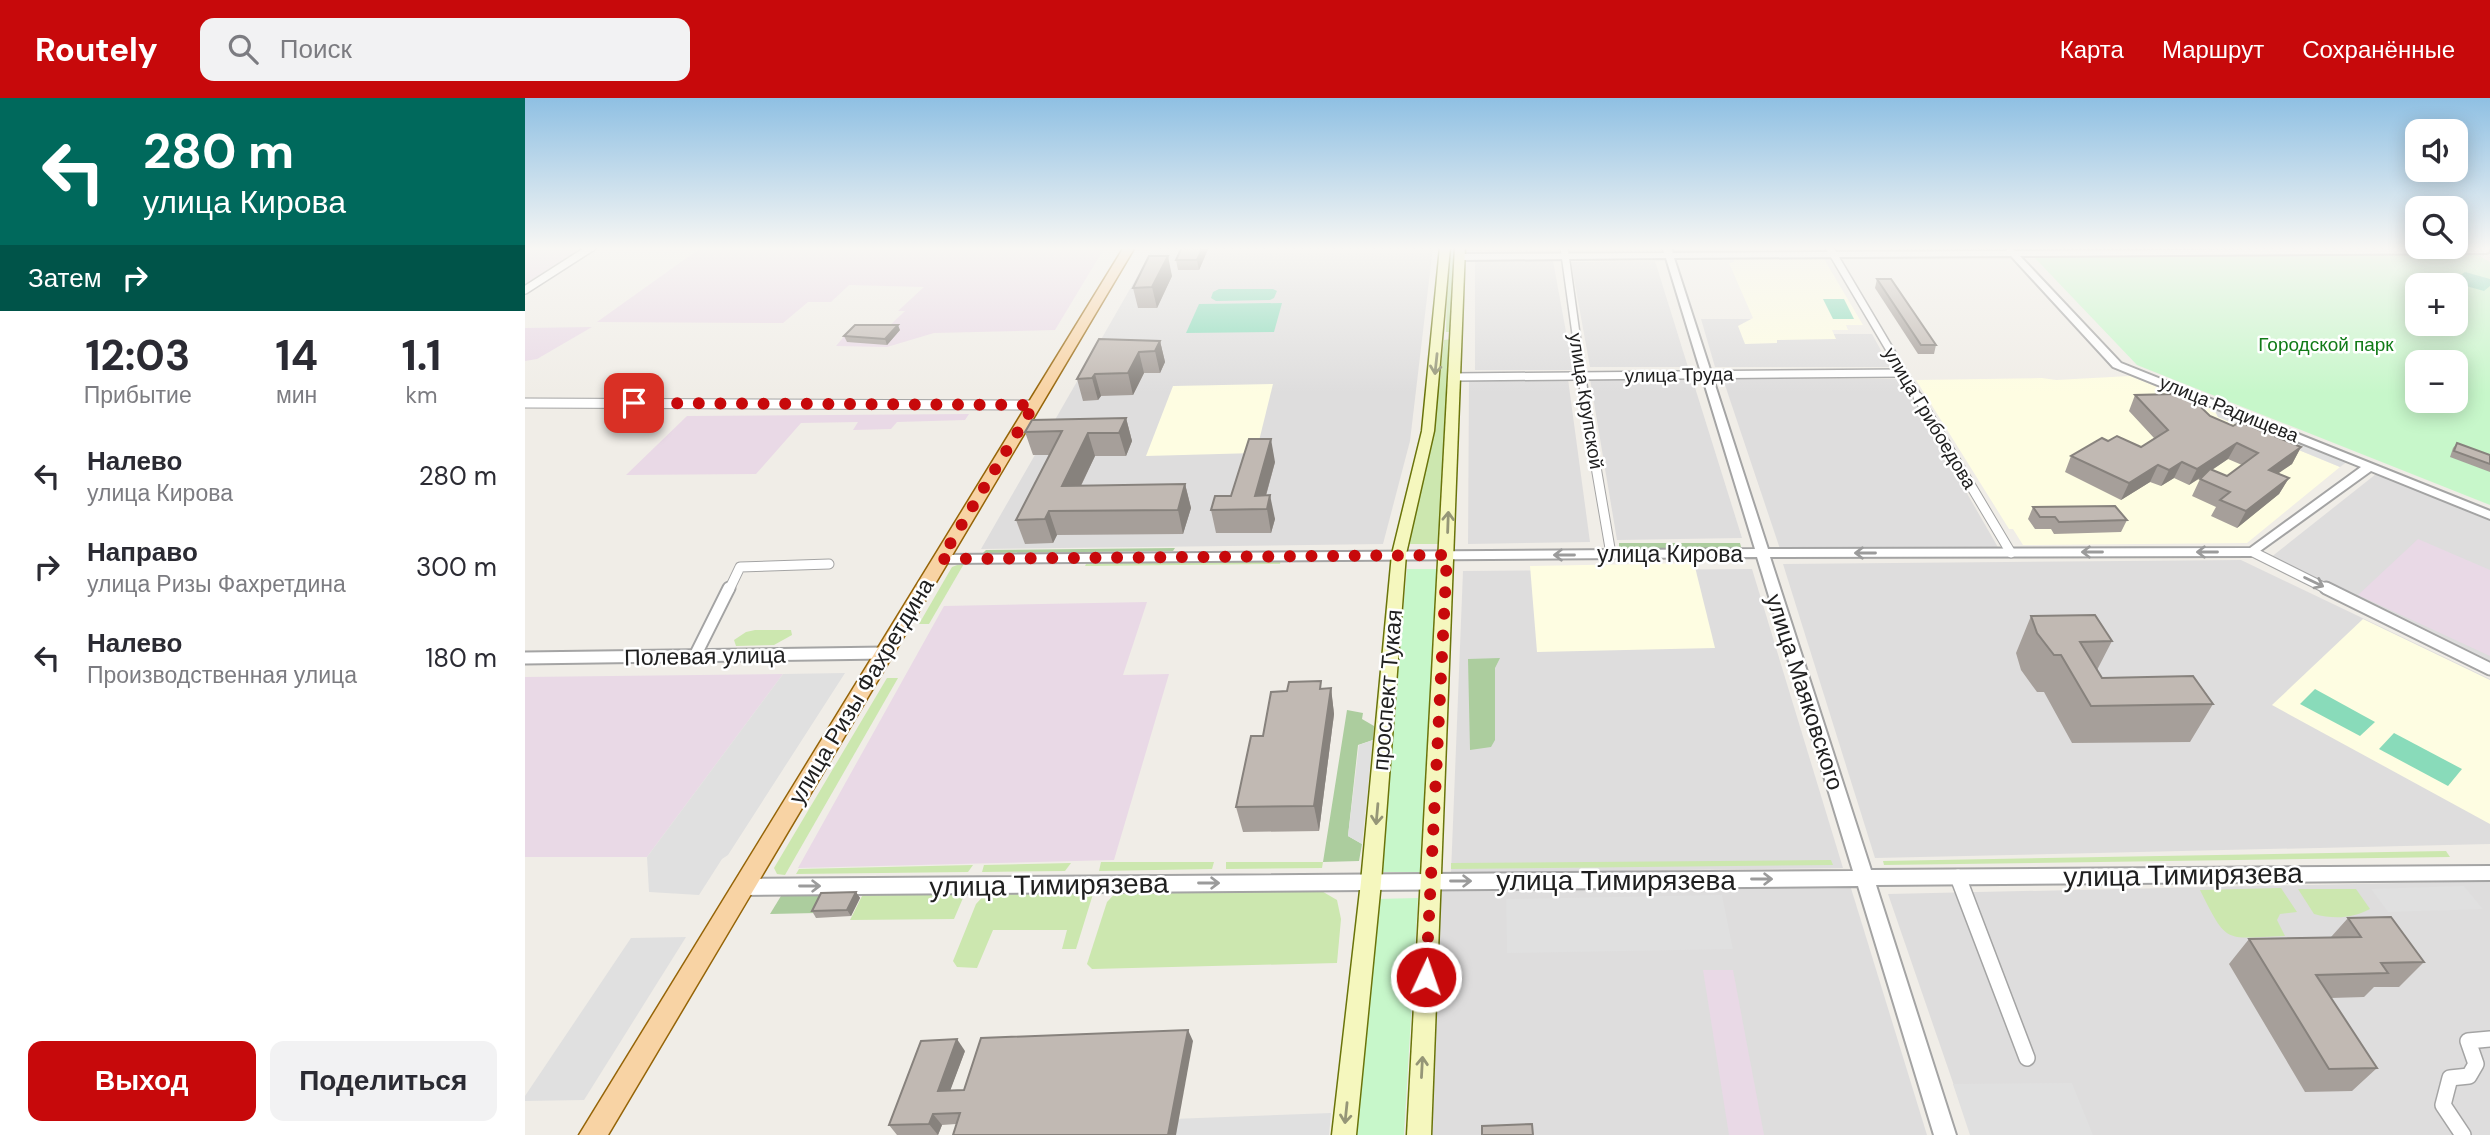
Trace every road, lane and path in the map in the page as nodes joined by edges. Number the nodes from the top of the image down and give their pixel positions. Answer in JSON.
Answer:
{"nodes":[{"id":1,"x":1101,"y":295,"type":"edge"},
{"id":2,"x":1446,"y":295,"type":"edge"},
{"id":3,"x":1453,"y":295,"type":"edge"},
{"id":4,"x":1570,"y":295,"type":"edge"},
{"id":5,"x":1682,"y":295,"type":"edge"},
{"id":6,"x":1857,"y":295,"type":"edge"},
{"id":7,"x":2052,"y":295,"type":"edge"},
{"id":8,"x":1447,"y":333,"type":"junction"},
{"id":9,"x":1903,"y":373,"type":"junction"},
{"id":10,"x":1708,"y":375,"type":"junction"},
{"id":11,"x":1454,"y":377,"type":"junction"},
{"id":12,"x":1581,"y":377,"type":"junction"},
{"id":13,"x":525,"y":403,"type":"edge"},
{"id":14,"x":1034,"y":405,"type":"junction"},
{"id":15,"x":2371,"y":466,"type":"junction"},
{"id":16,"x":2490,"y":515,"type":"edge"},
{"id":17,"x":2253,"y":552,"type":"junction"},
{"id":18,"x":2011,"y":553,"type":"junction"},
{"id":19,"x":1399,"y":554,"type":"junction"},
{"id":20,"x":1611,"y":554,"type":"junction"},
{"id":21,"x":1761,"y":554,"type":"junction"},
{"id":22,"x":1447,"y":555,"type":"junction"},
{"id":23,"x":941,"y":559,"type":"junction"},
{"id":24,"x":829,"y":564,"type":"dead end"},
{"id":25,"x":885,"y":653,"type":"junction"},
{"id":26,"x":695,"y":656,"type":"junction"},
{"id":27,"x":525,"y":658,"type":"edge"},
{"id":28,"x":2490,"y":669,"type":"edge"},
{"id":29,"x":2490,"y":873,"type":"edge"},
{"id":30,"x":1958,"y":877,"type":"junction"},
{"id":31,"x":1864,"y":878,"type":"junction"},
{"id":32,"x":1431,"y":881,"type":"junction"},
{"id":33,"x":1371,"y":882,"type":"junction"},
{"id":34,"x":742,"y":887,"type":"junction"},
{"id":35,"x":2490,"y":1039,"type":"edge"},
{"id":36,"x":2027,"y":1058,"type":"dead end"},
{"id":37,"x":593,"y":1135,"type":"edge"},
{"id":38,"x":1344,"y":1135,"type":"edge"},
{"id":39,"x":1419,"y":1135,"type":"edge"},
{"id":40,"x":1945,"y":1135,"type":"edge"},
{"id":41,"x":2463,"y":1135,"type":"edge"}],
"edges":[{"from":1,"to":14,"type":"main road","name":"улица Ризы Фахретдина"},
{"from":2,"to":8,"type":"main road","name":"проспект Тукая"},
{"from":3,"to":8,"type":"main road","name":"проспект Тукая"},
{"from":4,"to":12,"type":"street","name":"улица Крупской"},
{"from":5,"to":10,"type":"street","name":"улица Маяковского"},
{"from":6,"to":9,"type":"street","name":"улица Грибоедова"},
{"from":7,"to":15,"type":"street","name":"улица Радищева"},
{"from":8,"to":11,"type":"main road","name":"проспект Тукая"},
{"from":8,"to":19,"type":"main road","name":"проспект Тукая","one_way":true},
{"from":9,"to":10,"type":"street","name":"улица Труда"},
{"from":9,"to":18,"type":"street","name":"улица Грибоедова"},
{"from":10,"to":12,"type":"street","name":"улица Труда"},
{"from":10,"to":21,"type":"street","name":"улица Маяковского"},
{"from":11,"to":12,"type":"street","name":"улица Труда"},
{"from":22,"to":11,"type":"main road","name":"проспект Тукая","one_way":true},
{"from":12,"to":20,"type":"street","name":"улица Крупской"},
{"from":13,"to":14,"type":"street"},
{"from":14,"to":23,"type":"main road","name":"улица Ризы Фахретдина"},
{"from":15,"to":16,"type":"street","name":"улица Радищева"},
{"from":15,"to":17,"type":"street"},
{"from":17,"to":18,"type":"street","name":"улица Кирова","one_way":true},
{"from":17,"to":28,"type":"street","one_way":true},
{"from":18,"to":21,"type":"street","name":"улица Кирова","one_way":true},
{"from":19,"to":22,"type":"street","name":"улица Кирова"},
{"from":19,"to":23,"type":"street","name":"улица Кирова"},
{"from":19,"to":33,"type":"main road","name":"проспект Тукая","one_way":true},
{"from":20,"to":21,"type":"street","name":"улица Кирова"},
{"from":20,"to":22,"type":"street","name":"улица Кирова","one_way":true},
{"from":21,"to":31,"type":"street","name":"улица Маяковского"},
{"from":22,"to":32,"type":"main road","name":"проспект Тукая"},
{"from":23,"to":25,"type":"main road","name":"улица Ризы Фахретдина"},
{"from":24,"to":26,"type":"street"},
{"from":25,"to":26,"type":"street","name":"Полевая улица"},
{"from":25,"to":34,"type":"main road","name":"улица Ризы Фахретдина"},
{"from":26,"to":27,"type":"street","name":"Полевая улица"},
{"from":29,"to":30,"type":"street","name":"улица Тимирязева"},
{"from":30,"to":31,"type":"street","name":"улица Тимирязева"},
{"from":30,"to":36,"type":"street"},
{"from":32,"to":31,"type":"street","name":"улица Тимирязева","one_way":true},
{"from":31,"to":40,"type":"street","name":"улица Маяковского"},
{"from":32,"to":33,"type":"street","name":"улица Тимирязева"},
{"from":39,"to":32,"type":"main road","name":"проспект Тукая","one_way":true},
{"from":34,"to":33,"type":"street","name":"улица Тимирязева","one_way":true},
{"from":33,"to":38,"type":"main road","name":"проспект Тукая","one_way":true},
{"from":34,"to":37,"type":"main road","name":"улица Ризы Фахретдина"},
{"from":35,"to":41,"type":"street"}]}
